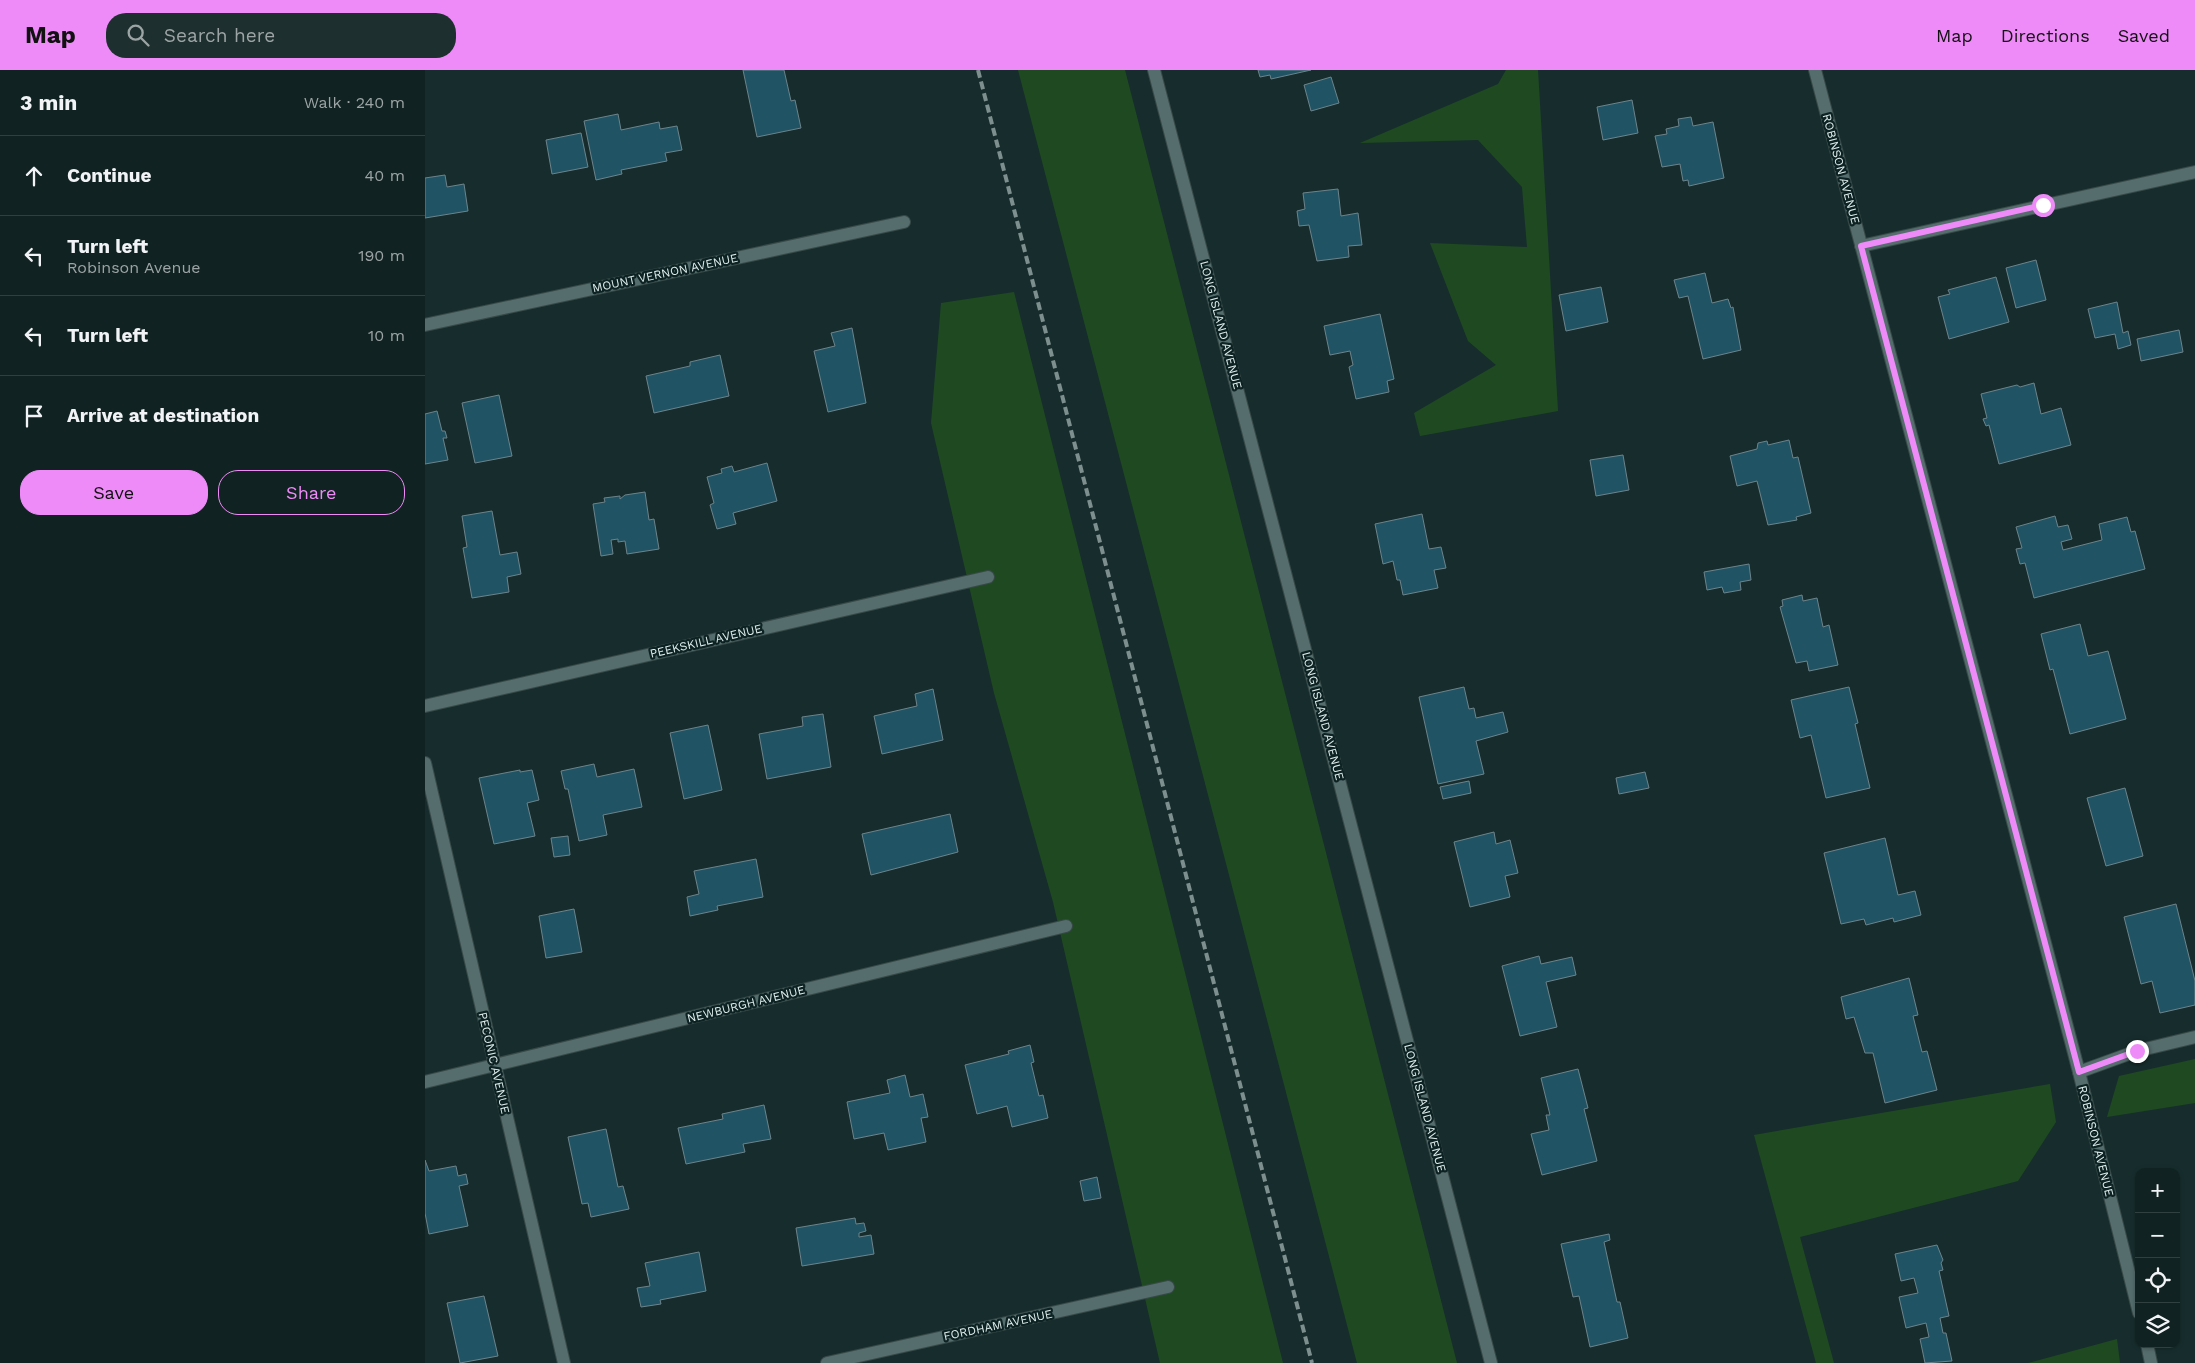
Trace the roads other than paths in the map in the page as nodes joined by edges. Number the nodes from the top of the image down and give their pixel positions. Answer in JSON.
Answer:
{"nodes":[{"id":1,"x":1155,"y":70,"type":"edge"},
{"id":2,"x":1815,"y":70,"type":"edge"},
{"id":3,"x":2195,"y":172,"type":"edge"},
{"id":4,"x":904,"y":222,"type":"dead end"},
{"id":5,"x":1861,"y":246,"type":"junction"},
{"id":6,"x":425,"y":325,"type":"edge"},
{"id":7,"x":988,"y":577,"type":"dead end"},
{"id":8,"x":425,"y":706,"type":"edge"},
{"id":9,"x":425,"y":763,"type":"edge"},
{"id":10,"x":1066,"y":926,"type":"dead end"},
{"id":11,"x":2195,"y":1037,"type":"edge"},
{"id":12,"x":494,"y":1066,"type":"junction"},
{"id":13,"x":2079,"y":1072,"type":"junction"},
{"id":14,"x":425,"y":1082,"type":"edge"},
{"id":15,"x":1169,"y":1287,"type":"dead end"},
{"id":16,"x":2137,"y":1303,"type":"edge"},
{"id":17,"x":2148,"y":1348,"type":"edge"},
{"id":18,"x":564,"y":1363,"type":"edge"},
{"id":19,"x":827,"y":1363,"type":"edge"},
{"id":20,"x":1491,"y":1363,"type":"edge"},
{"id":21,"x":2151,"y":1363,"type":"edge"}],
"edges":[{"from":1,"to":20,"type":"street","name":"LONG ISLAND AVENUE"},
{"from":2,"to":5,"type":"street","name":"ROBINSON AVENUE"},
{"from":3,"to":5,"type":"street"},
{"from":4,"to":6,"type":"street","name":"MOUNT VERNON AVENUE"},
{"from":5,"to":13,"type":"street","name":"ROBINSON AVENUE"},
{"from":7,"to":8,"type":"street","name":"PEEKSKILL AVENUE"},
{"from":9,"to":12,"type":"street","name":"PECONIC AVENUE"},
{"from":10,"to":12,"type":"street","name":"NEWBURGH AVENUE"},
{"from":11,"to":13,"type":"street"},
{"from":12,"to":14,"type":"street","name":"NEWBURGH AVENUE"},
{"from":12,"to":18,"type":"street","name":"PECONIC AVENUE"},
{"from":13,"to":16,"type":"street","name":"ROBINSON AVENUE"},
{"from":15,"to":19,"type":"street","name":"FORDHAM AVENUE"},
{"from":17,"to":21,"type":"street"}]}
